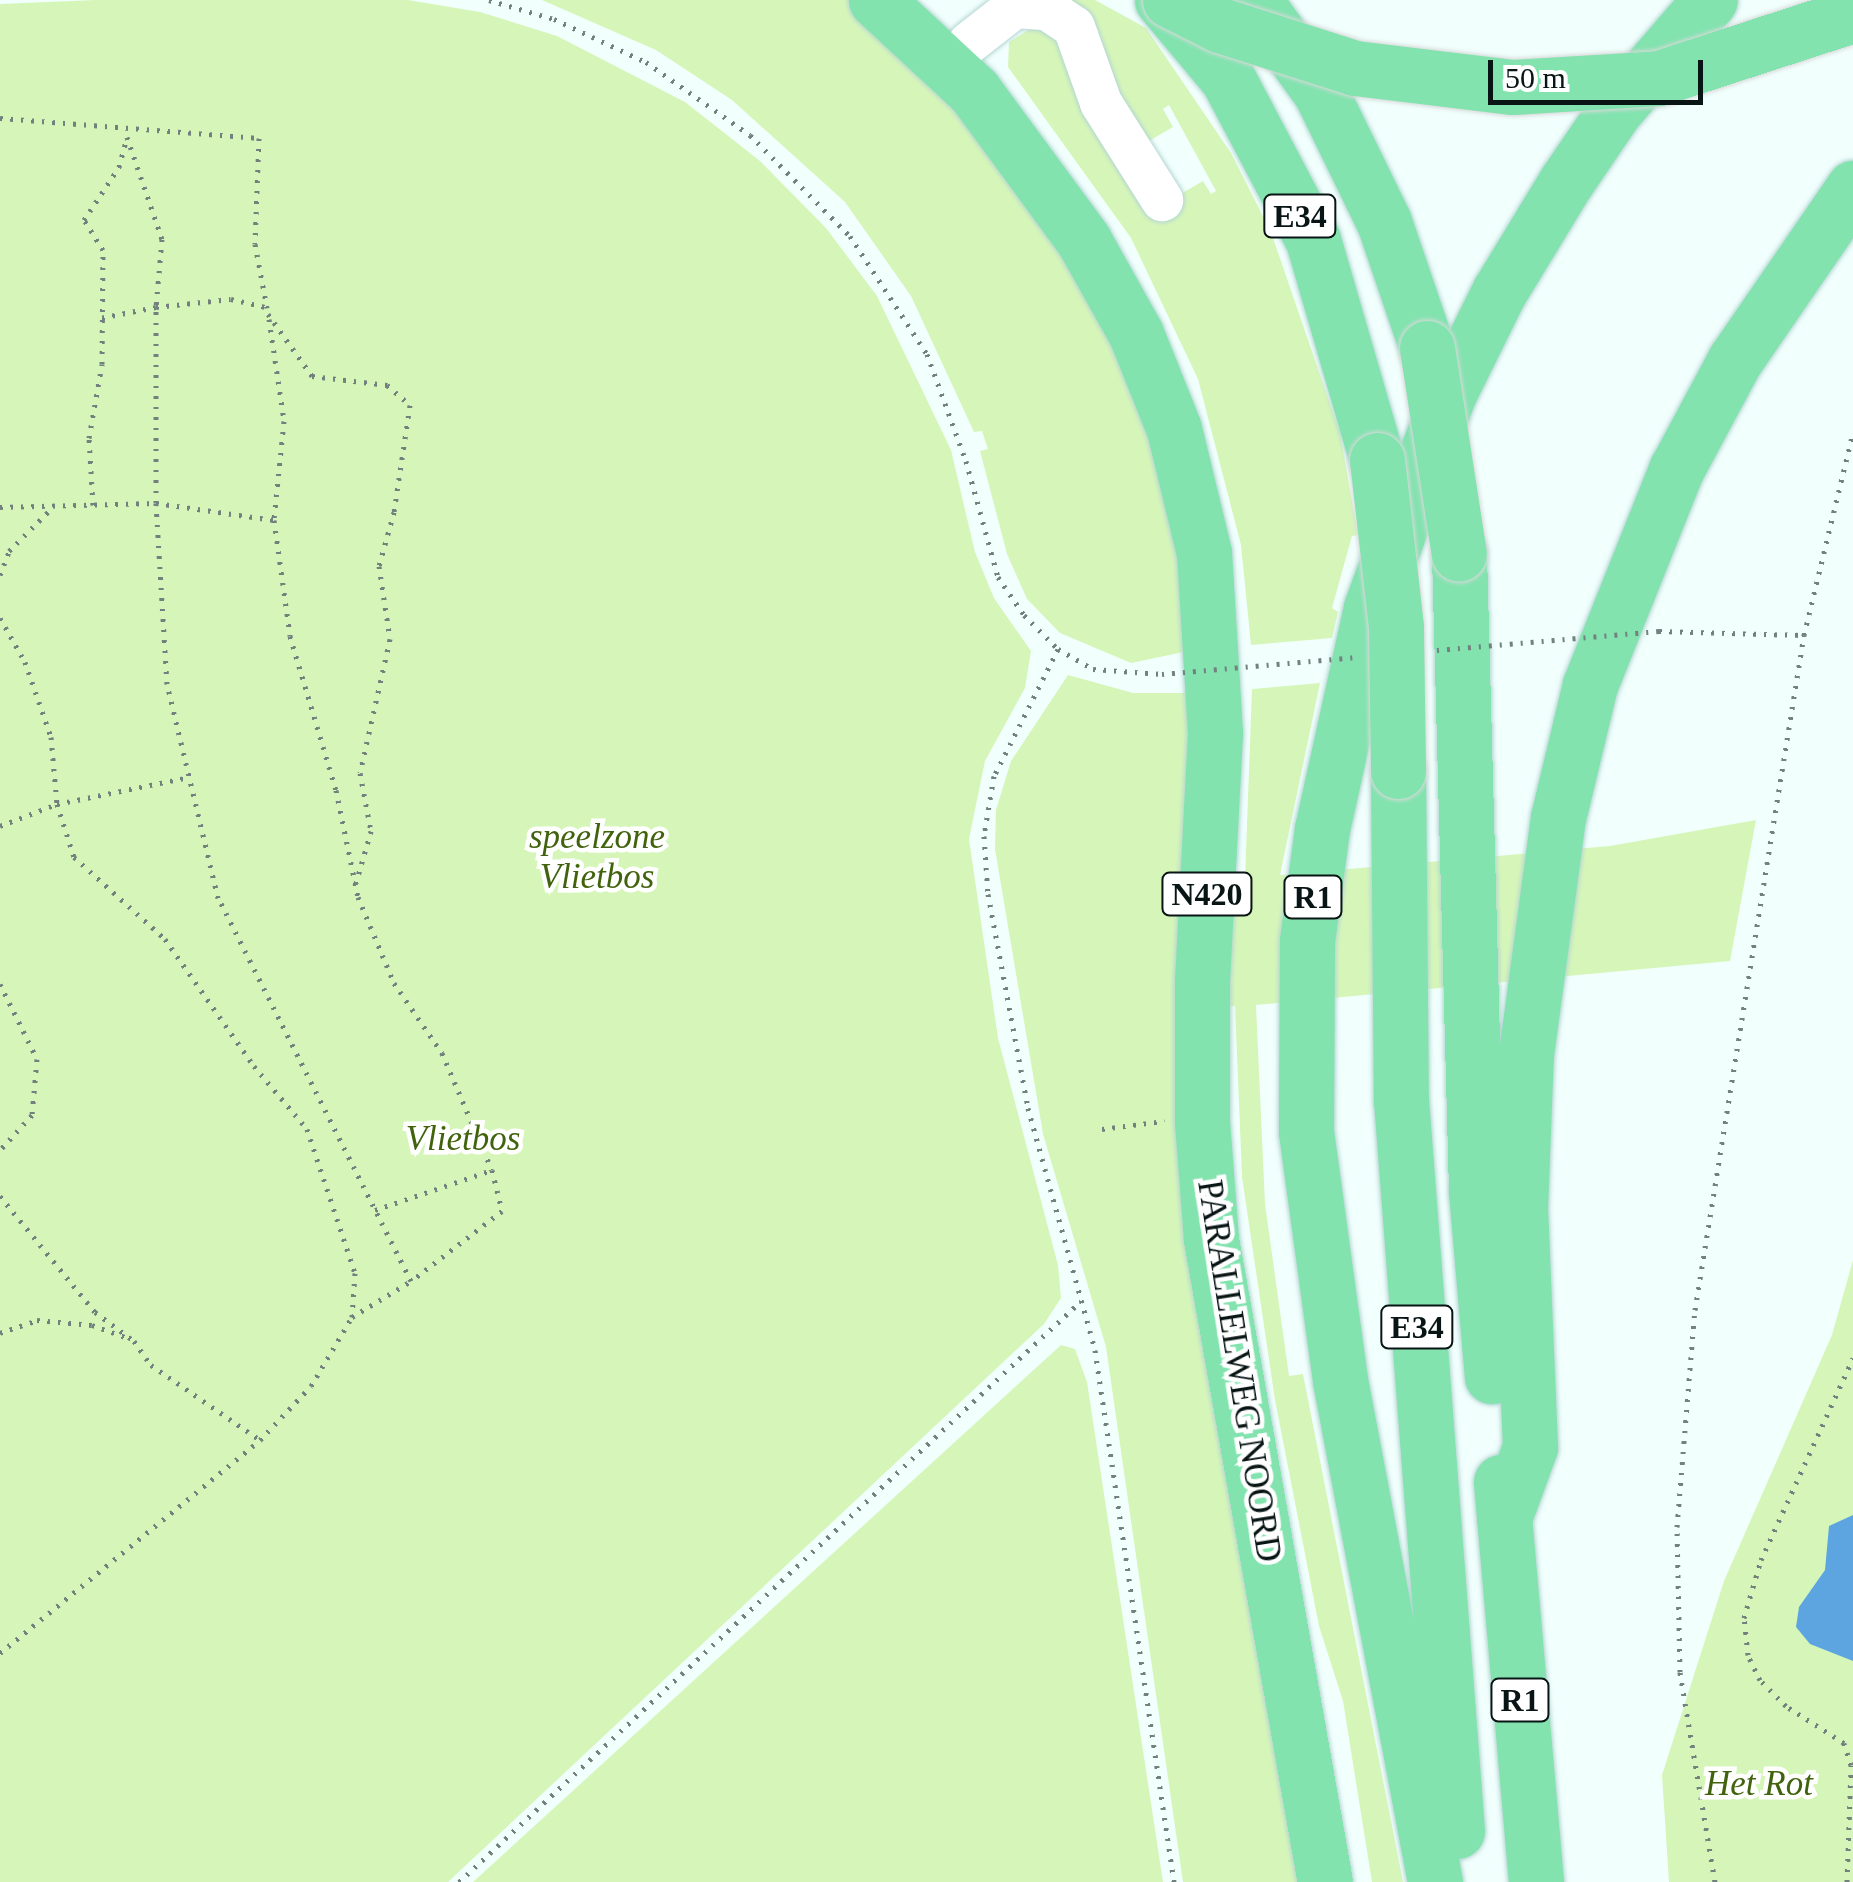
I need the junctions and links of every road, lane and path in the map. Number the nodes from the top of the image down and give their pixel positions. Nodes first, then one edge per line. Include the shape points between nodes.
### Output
1 (489, 0) edge
2 (876, 0) edge
3 (917, 0) edge
4 (1162, 0) edge
5 (1170, 0) edge
6 (1254, 0) edge
7 (1710, 0) edge
8 (1853, 15) edge
9 (969, 44) junction
10 (1288, 47) junction
11 (0, 118) edge
12 (1853, 188) edge
13 (1162, 200) dead end
14 (156, 307) junction
15 (268, 310) junction
16 (100, 318) junction
17 (1853, 433) edge
18 (156, 503) junction
19 (94, 505) junction
20 (53, 507) junction
21 (0, 508) edge
22 (274, 520) junction
23 (0, 575) edge
24 (0, 618) edge
25 (1658, 631) dead end
26 (1804, 635) junction
27 (1058, 650) junction
28 (1162, 674) dead end
29 (191, 776) junction
30 (56, 804) junction
31 (0, 826) edge
32 (356, 886) junction
33 (0, 984) edge
34 (1182, 1119) dead end
35 (1102, 1129) dead end
36 (0, 1150) edge
37 (492, 1170) junction
38 (0, 1196) edge
39 (376, 1210) junction
40 (411, 1281) junction
41 (1082, 1301) junction
42 (352, 1317) junction
43 (0, 1333) edge
44 (134, 1341) junction
45 (1853, 1358) edge
46 (260, 1440) junction
47 (1504, 1518) junction
48 (0, 1653) edge
49 (459, 1882) edge
50 (1174, 1882) edge
51 (1325, 1882) edge
52 (1349, 1882) edge
53 (1435, 1882) edge
54 (1461, 1882) edge
55 (1536, 1882) edge
56 (1715, 1882) edge
57 (1847, 1882) edge

1 - 27 path via 554,18 646,62 750,135 850,236 926,354 966,461 998,577
2 - 51 highway, PARALLELWEG NOORD / N420 via 974,91 1084,241 1136,334 1174,430 1204,552 1216,733 1202,980 1211,1239
3 - 9 highway, PARALLELWEG NOORD / N420
4 - 54 highway, E34, bridge via 1228,79 1313,240 1377,460 1396,628 1401,1100
5 - 10 highway, bridge
6 - 10 highway, E34
7 - 53 highway, R1 via 1615,110 1576,168 1499,292 1448,395 1371,608 1322,830 1305,979 1306,1131 1340,1380
8 - 10 highway, bridge via 1659,78 1513,87 1355,68
9 - 13 lane via 1016,8 1047,10 1074,27 1101,103
9 - 52 highway, PARALLELWEG NOORD / N420 via 1066,161 1143,284 1208,454 1238,638 1226,1048 1234,1221
10 - 47 highway, E34, bridge via 1321,94 1384,222 1427,348 1459,554 1476,1191
11 - 15 path via 259,138 256,244
12 - 47 highway via 1735,360 1684,454 1590,685 1558,818 1526,1054 1520,1208 1530,1447
14 - 15 path via 230,299
14 - 16 path
14 - 16 path via 162,239 127,137 119,166 84,220 103,250
14 - 18 path
15 - 22 path via 284,421
15 - 32 path via 312,376 387,384 410,404 379,566 390,638 360,773 371,832
16 - 19 path via 102,364 89,438
17 - 26 path
18 - 19 path
18 - 22 path
18 - 29 path via 167,684
19 - 20 path
20 - 21 path
20 - 23 path via 8,552
22 - 32 path via 290,636 336,790
24 - 30 path via 25,662 51,737
25 - 26 path
26 - 56 path via 1694,1310 1677,1527 1680,1672
27 - 28 path via 1093,669
27 - 41 path via 994,776 984,836 988,894 1038,1154
29 - 30 path
29 - 39 path via 218,898
30 - 31 path
30 - 42 path via 74,858 165,939 307,1129 355,1272
32 - 37 path via 394,983 442,1053
33 - 36 path via 37,1060 32,1115
34 - 35 path
37 - 39 path
37 - 40 path via 502,1212
38 - 44 path via 95,1312
39 - 40 path
40 - 42 path
41 - 49 path
41 - 50 path via 1095,1350
42 - 46 path via 311,1386
43 - 44 path via 38,1320 92,1325
44 - 46 path via 150,1364
45 - 57 path via 1761,1560 1744,1618 1748,1656 1760,1680 1786,1706 1844,1743 1852,1766
46 - 48 path
47 - 55 highway, R1

